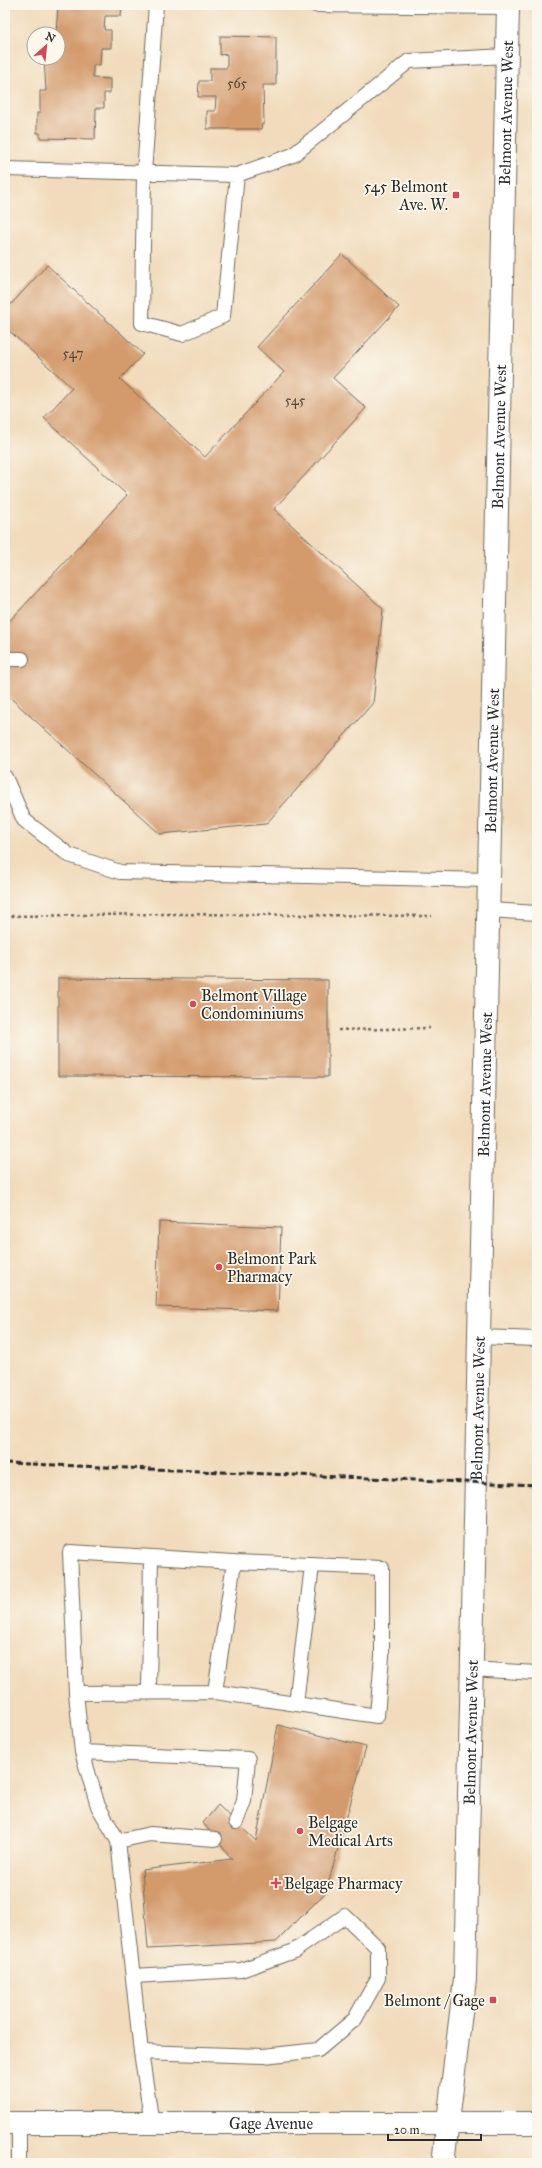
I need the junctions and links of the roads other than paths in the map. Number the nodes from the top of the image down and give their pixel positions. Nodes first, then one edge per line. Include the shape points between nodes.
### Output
1 (156, 5) edge
2 (315, 5) edge
3 (508, 6) edge
4 (507, 56) junction
5 (5, 169) edge
6 (144, 173) junction
7 (237, 175) junction
8 (5, 659) edge
9 (22, 659) dead end
10 (5, 777) edge
11 (489, 880) junction
12 (489, 910) junction
13 (537, 913) edge
14 (479, 1337) junction
15 (537, 1339) edge
16 (151, 1557) junction
17 (234, 1562) junction
18 (312, 1565) junction
19 (472, 1669) junction
20 (537, 1673) edge
21 (76, 1692) junction
22 (149, 1692) junction
23 (215, 1692) junction
24 (296, 1704) junction
25 (82, 1752) junction
26 (236, 1822) dead end
27 (215, 1839) dead end
28 (118, 1841) junction
29 (133, 1976) junction
30 (141, 2052) junction
31 (12, 2123) edge
32 (152, 2124) junction
33 (447, 2124) junction
34 (537, 2124) edge
35 (19, 2163) edge
36 (442, 2163) edge

1 - 6 lane
2 - 3 lane
3 - 4 street, Belmont Avenue West
4 - 7 lane via 409,61 293,155
4 - 11 street, Belmont Avenue West
5 - 6 lane
6 - 7 lane
6 - 7 lane via 142,322 182,334 223,316
8 - 9 lane
10 - 11 lane via 24,820 69,855 120,872
11 - 12 street, Belmont Avenue West
12 - 13 lane
12 - 14 street, Belmont Avenue West
14 - 15 lane
14 - 19 street, Belmont Avenue West
16 - 17 lane
16 - 21 lane via 70,1552
16 - 22 lane
17 - 18 lane
17 - 23 lane
18 - 24 lane
18 - 24 lane via 382,1568 382,1656 377,1716
19 - 20 lane
19 - 33 street, Belmont Avenue West via 465,1979
21 - 22 lane
21 - 25 lane
22 - 23 lane
23 - 24 lane
25 - 26 lane via 248,1759 244,1801
25 - 28 lane via 98,1806
27 - 28 lane via 150,1834
28 - 29 lane
29 - 30 lane
29 - 30 lane via 241,1970 294,1951 345,1916 378,1948 378,1978 355,2019 318,2050 264,2056
30 - 32 lane
31 - 32 street, Gage Avenue
31 - 35 lane
32 - 33 street, Gage Avenue
33 - 34 street, Gage Avenue
33 - 36 street, Belmont Avenue West

